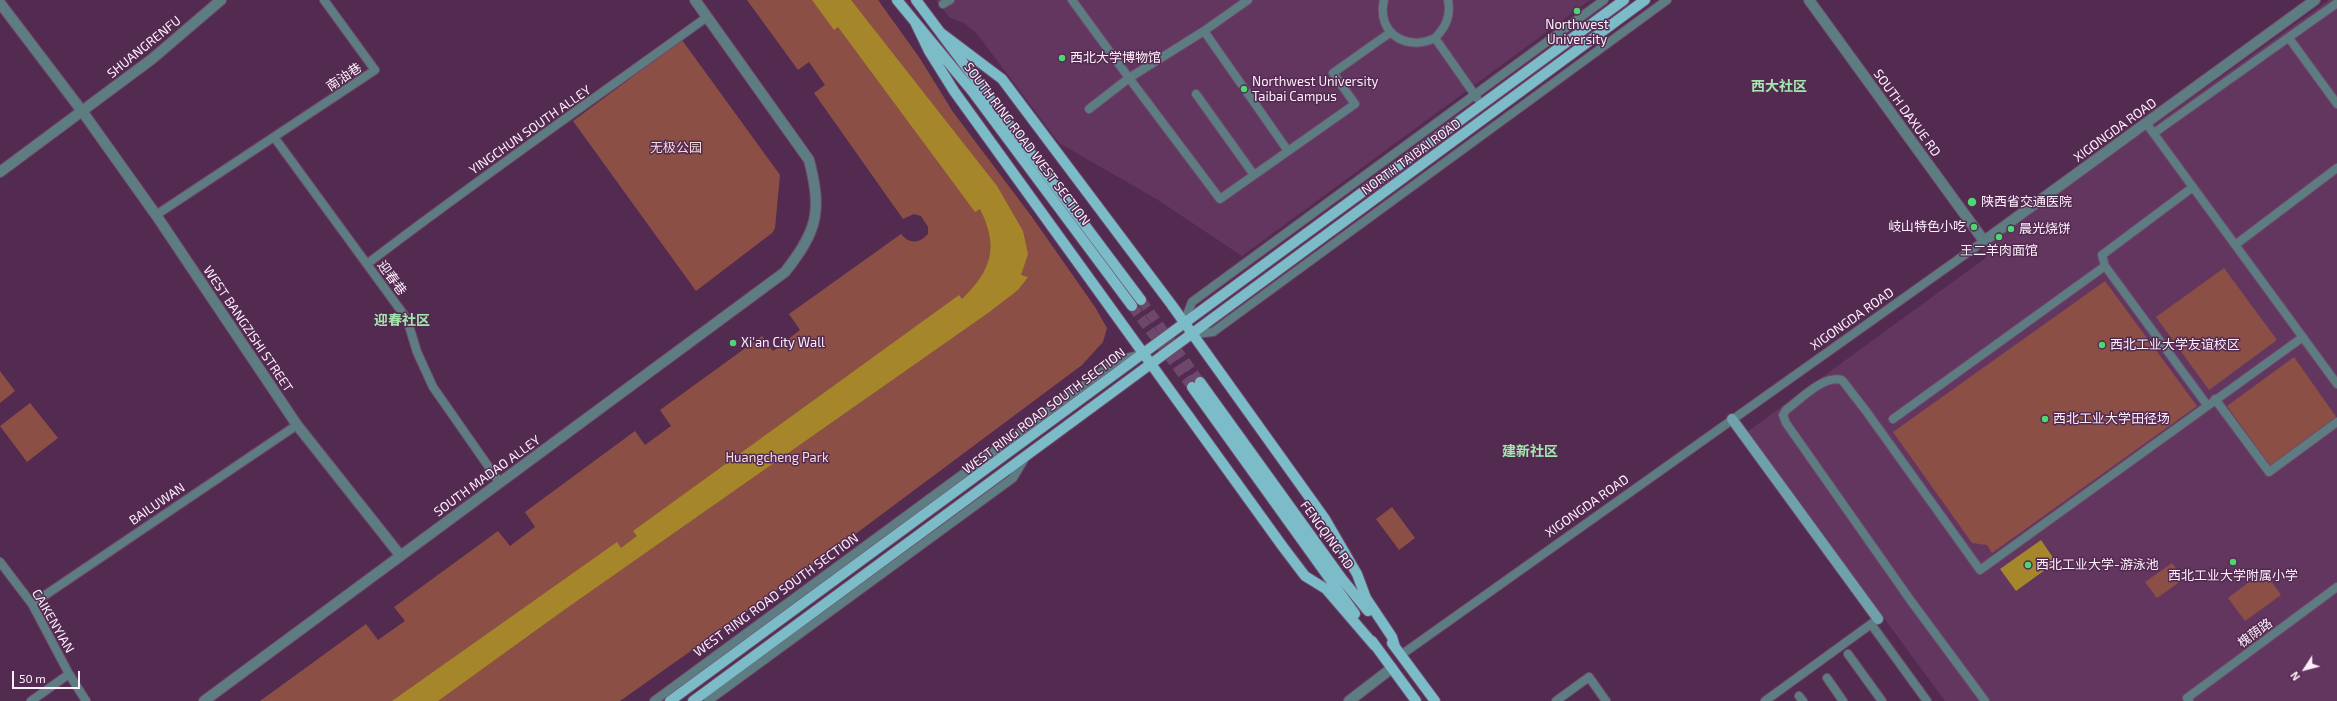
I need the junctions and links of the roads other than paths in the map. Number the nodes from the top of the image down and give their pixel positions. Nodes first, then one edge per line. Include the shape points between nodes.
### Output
1 (221, 0) edge
2 (324, 0) edge
3 (695, 0) edge
4 (897, 0) edge
5 (916, 0) edge
6 (1072, 0) edge
7 (1248, 0) edge
8 (1384, 0) edge
9 (1448, 0) edge
10 (1604, 0) edge
11 (1624, 0) edge
12 (1645, 0) edge
13 (1667, 0) edge
14 (1810, 0) edge
15 (2315, 0) edge
16 (2337, 2) edge
17 (0, 3) edge
18 (707, 17) junction
19 (915, 22) junction
20 (1204, 31) junction
21 (1391, 32) junction
22 (941, 33) junction
23 (1435, 38) junction
24 (2289, 38) junction
25 (1129, 78) junction
26 (1196, 94) dead end
27 (1474, 95) junction
28 (1481, 104) junction
29 (2337, 104) edge
30 (1089, 109) dead end
31 (82, 111) junction
32 (2146, 123) junction
33 (2154, 133) junction
34 (274, 137) junction
35 (1288, 151) junction
36 (2337, 168) edge
37 (0, 172) edge
38 (1254, 175) junction
39 (2193, 187) junction
40 (156, 215) junction
41 (1984, 241) junction
42 (2236, 245) junction
43 (367, 264) junction
44 (2105, 266) junction
45 (1141, 300) tunnel mouth
46 (1132, 306) tunnel mouth
47 (1184, 323) junction
48 (1193, 334) junction
49 (2303, 337) junction
50 (1142, 354) junction
51 (1150, 366) junction
52 (2337, 384) edge
53 (2215, 399) junction
54 (2207, 405) junction
55 (1732, 419) junction
56 (1893, 419) dead end
57 (2337, 422) edge
58 (297, 425) junction
59 (998, 448) junction
60 (1027, 455) junction
61 (984, 472) junction
62 (500, 483) junction
63 (400, 555) junction
64 (0, 562) edge
65 (2335, 591) edge
66 (32, 604) junction
67 (1874, 622) junction
68 (1375, 646) junction
69 (1398, 651) junction
70 (1848, 654) dead end
71 (1392, 668) junction
72 (69, 674) junction
73 (1827, 678) dead end
74 (2188, 699) edge
75 (31, 701) edge
76 (86, 701) edge
77 (204, 701) edge
78 (654, 701) edge
79 (670, 701) edge
80 (693, 701) edge
81 (708, 701) edge
82 (1349, 701) edge
83 (1416, 701) edge
84 (1435, 701) edge
85 (1556, 701) edge
86 (1606, 701) edge
87 (1766, 701) edge
88 (1843, 701) edge
89 (1882, 701) edge
90 (1927, 701) edge
91 (1985, 701) edge

1 - 31 street, SHUANGRENFU via 152,59
2 - 34 street, 南油巷 via 375,70
3 - 18 street, SOUTH MADAO ALLEY
4 - 19 main road, SOUTH RING ROAD WEST SECTION
5 - 22 main road, SOUTH RING ROAD WEST SECTION
6 - 25 street
7 - 20 street
8 - 21 street via 1383,18
9 - 23 street via 1449,17 1443,30
10 - 27 street
11 - 28 main road, NORTH TAIBAI ROAD
12 - 48 main road, NORTH TAIBAI ROAD
13 - 48 street via 1213,332
14 - 41 street, SOUTH DAXUE RD
15 - 32 street, XIGONGDA ROAD
16 - 24 street
17 - 31 street, WEST BANGZISHI STREET
18 - 43 street, YINGCHUN SOUTH ALLEY via 542,138 436,211
18 - 62 street, SOUTH MADAO ALLEY via 809,160 817,189 815,220 804,248 785,272
19 - 46 main road, SOUTH RING ROAD WEST SECTION via 972,91
19 - 50 main road via 928,51 954,91
20 - 25 street
20 - 35 street
21 - 23 street via 1406,42 1419,43
21 - 35 street via 1333,73 1355,104
22 - 45 main road, SOUTH RING ROAD WEST SECTION
22 - 47 main road via 1002,79
23 - 27 street
24 - 29 street
24 - 33 street
25 - 30 street
25 - 38 street via 1220,199
26 - 38 street
27 - 28 street
27 - 47 street via 1192,302
28 - 47 main road, NORTH TAIBAI ROAD
31 - 37 street, SHUANGRENFU
31 - 40 street, WEST BANGZISHI STREET
32 - 33 street
32 - 41 street, XIGONGDA ROAD
33 - 39 street
34 - 40 street
34 - 43 street, 迎春巷
35 - 38 street
36 - 42 street
39 - 42 street
39 - 44 street via 2102,255
40 - 58 street, WEST BANGZISHI STREET
41 - 55 street, XIGONGDA ROAD
42 - 49 street
43 - 62 street, 迎春巷 via 407,319 417,352 433,387
44 - 54 street
44 - 56 street
47 - 48 main road
47 - 50 main road, NORTH TAIBAI ROAD
48 - 51 main road, WEST RING ROAD SOUTH SECTION
48 - 69 main road via 1325,519 1357,574 1366,598 1392,637
49 - 52 street
49 - 53 street
50 - 51 main road
50 - 59 street, WEST RING ROAD SOUTH SECTION via 1118,360
50 - 61 main road, WEST RING ROAD SOUTH SECTION
51 - 60 main road, WEST RING ROAD SOUTH SECTION
51 - 68 main road via 1305,576 1326,589
53 - 54 street
53 - 57 street via 2269,472
54 - 91 street via 1980,570 1842,380 1837,379 1820,385 1786,410 1783,415 1786,423
55 - 67 main road
55 - 69 street, XIGONGDA ROAD
58 - 63 street, WEST BANGZISHI STREET
58 - 66 street, BAILUWAN
59 - 61 street
59 - 78 street, WEST RING ROAD SOUTH SECTION
60 - 80 main road, WEST RING ROAD SOUTH SECTION
60 - 81 street, WEST RING ROAD SOUTH SECTION via 1013,478
61 - 79 main road, WEST RING ROAD SOUTH SECTION
62 - 63 street, SOUTH MADAO ALLEY
63 - 77 street, SOUTH MADAO ALLEY
64 - 66 street, CAIKENYIAN
65 - 74 street, 槐荫路
66 - 72 street, CAIKENYIAN
67 - 87 street
67 - 90 street
68 - 69 main road, FENGQING RD via 1196,384
68 - 71 main road, FENGQING RD
69 - 84 main road, FENGQING RD
70 - 89 street
71 - 82 street
71 - 83 main road, FENGQING RD
72 - 75 street
72 - 76 street, CAIKENYIAN
73 - 88 street
85 - 86 street via 1589,677

